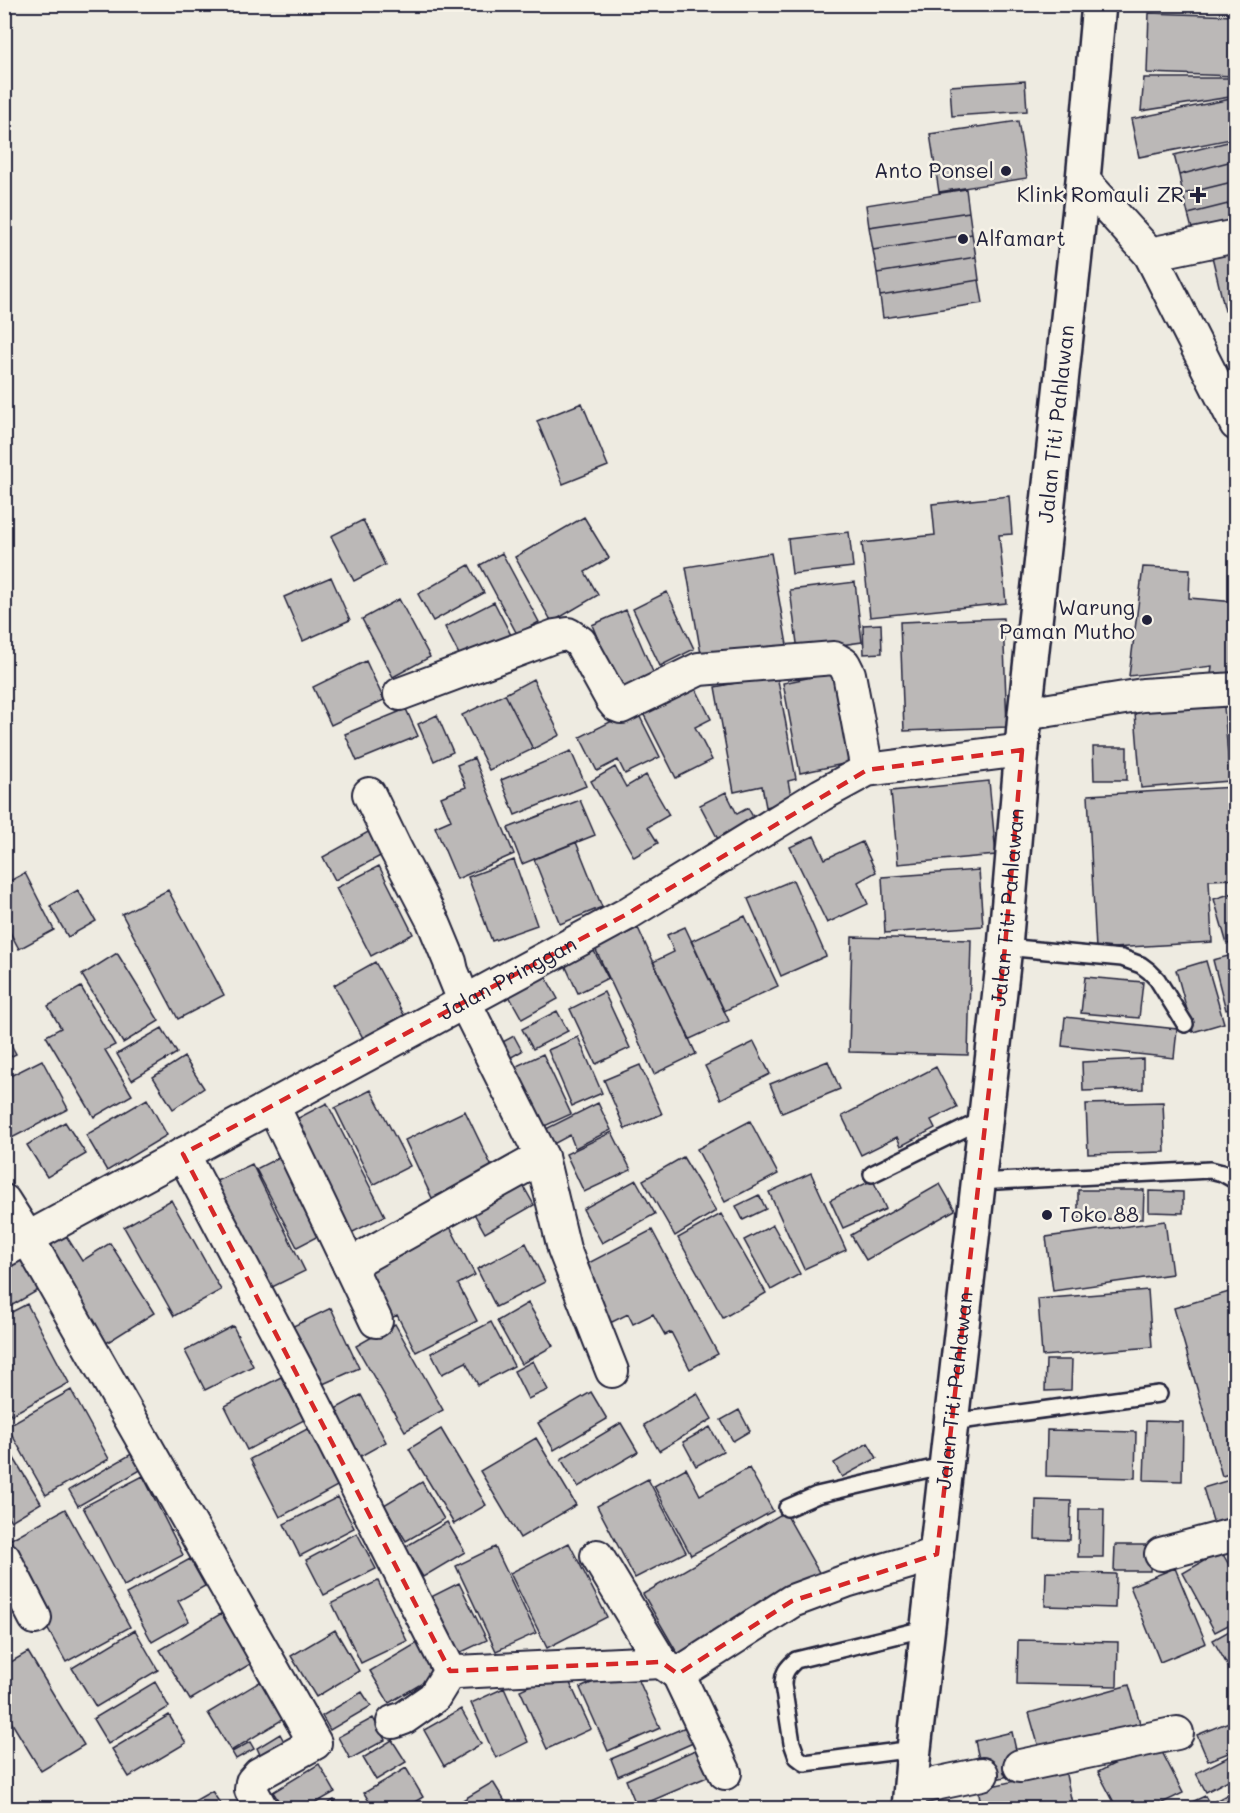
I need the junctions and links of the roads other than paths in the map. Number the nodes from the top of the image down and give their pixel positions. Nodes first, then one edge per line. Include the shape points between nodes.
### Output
1 (1099, 4) edge
2 (1083, 180) junction
3 (1236, 236) edge
4 (1150, 254) junction
5 (1236, 424) edge
6 (1235, 692) edge
7 (400, 694) dead end
8 (1025, 714) junction
9 (1022, 750) junction
10 (867, 770) junction
11 (369, 794) dead end
12 (1005, 947) junction
13 (465, 1003) junction
14 (1185, 1024) dead end
15 (273, 1106) junction
16 (986, 1118) junction
17 (183, 1154) junction
18 (542, 1157) junction
19 (872, 1174) dead end
20 (1236, 1181) edge
21 (979, 1182) junction
22 (4, 1201) edge
23 (16, 1244) edge
24 (349, 1265) junction
25 (376, 1321) dead end
26 (612, 1371) dead end
27 (1160, 1394) dead end
28 (951, 1422) junction
29 (946, 1465) junction
30 (787, 1508) dead end
31 (1236, 1534) edge
32 (937, 1554) junction
33 (1161, 1554) dead end
34 (597, 1556) dead end
35 (4, 1558) edge
36 (35, 1618) dead end
37 (928, 1628) junction
38 (669, 1668) junction
39 (450, 1671) junction
40 (393, 1722) dead end
41 (1177, 1733) dead end
42 (915, 1749) junction
43 (1020, 1766) dead end
44 (725, 1773) dead end
45 (982, 1774) dead end
46 (910, 1799) edge
47 (261, 1809) edge

1 - 2 main road, Jalan Titi Pahlawan
2 - 4 street
2 - 8 main road, Jalan Titi Pahlawan
3 - 4 street
4 - 5 street
6 - 8 street via 1143,695
7 - 10 street via 568,634 580,642 612,700 621,707 699,669 834,658 844,664 849,674
8 - 9 main road, Jalan Titi Pahlawan
9 - 10 street, Jalan Pringgan
9 - 12 main road, Jalan Titi Pahlawan
10 - 13 street, Jalan Pringgan via 627,914
11 - 13 street via 433,921
12 - 14 lane via 1122,958 1141,965 1157,979
12 - 16 main road, Jalan Titi Pahlawan
13 - 15 street, Jalan Pringgan
13 - 18 street
15 - 17 street, Jalan Pringgan
15 - 24 street
16 - 19 lane
16 - 21 main road, Jalan Titi Pahlawan
17 - 23 street, Jalan Pringgan
17 - 39 street
18 - 24 street
18 - 26 street via 564,1249
20 - 21 lane via 1210,1170
21 - 28 main road, Jalan Titi Pahlawan
22 - 23 street
23 - 47 street via 315,1743 259,1774 252,1782 251,1790
24 - 25 street
27 - 28 lane
28 - 29 main road, Jalan Titi Pahlawan
29 - 30 lane via 824,1493
29 - 32 main road, Jalan Titi Pahlawan
31 - 33 street
32 - 37 main road, Jalan Titi Pahlawan
32 - 38 street via 792,1601
34 - 38 street
35 - 36 street
37 - 42 main road, Jalan Titi Pahlawan
37 - 42 lane via 796,1660 783,1676 792,1743 797,1757 805,1763
38 - 39 street
38 - 44 street
39 - 40 street via 434,1697
41 - 43 street
42 - 46 main road, Jalan Titi Pahlawan
45 - 46 street

